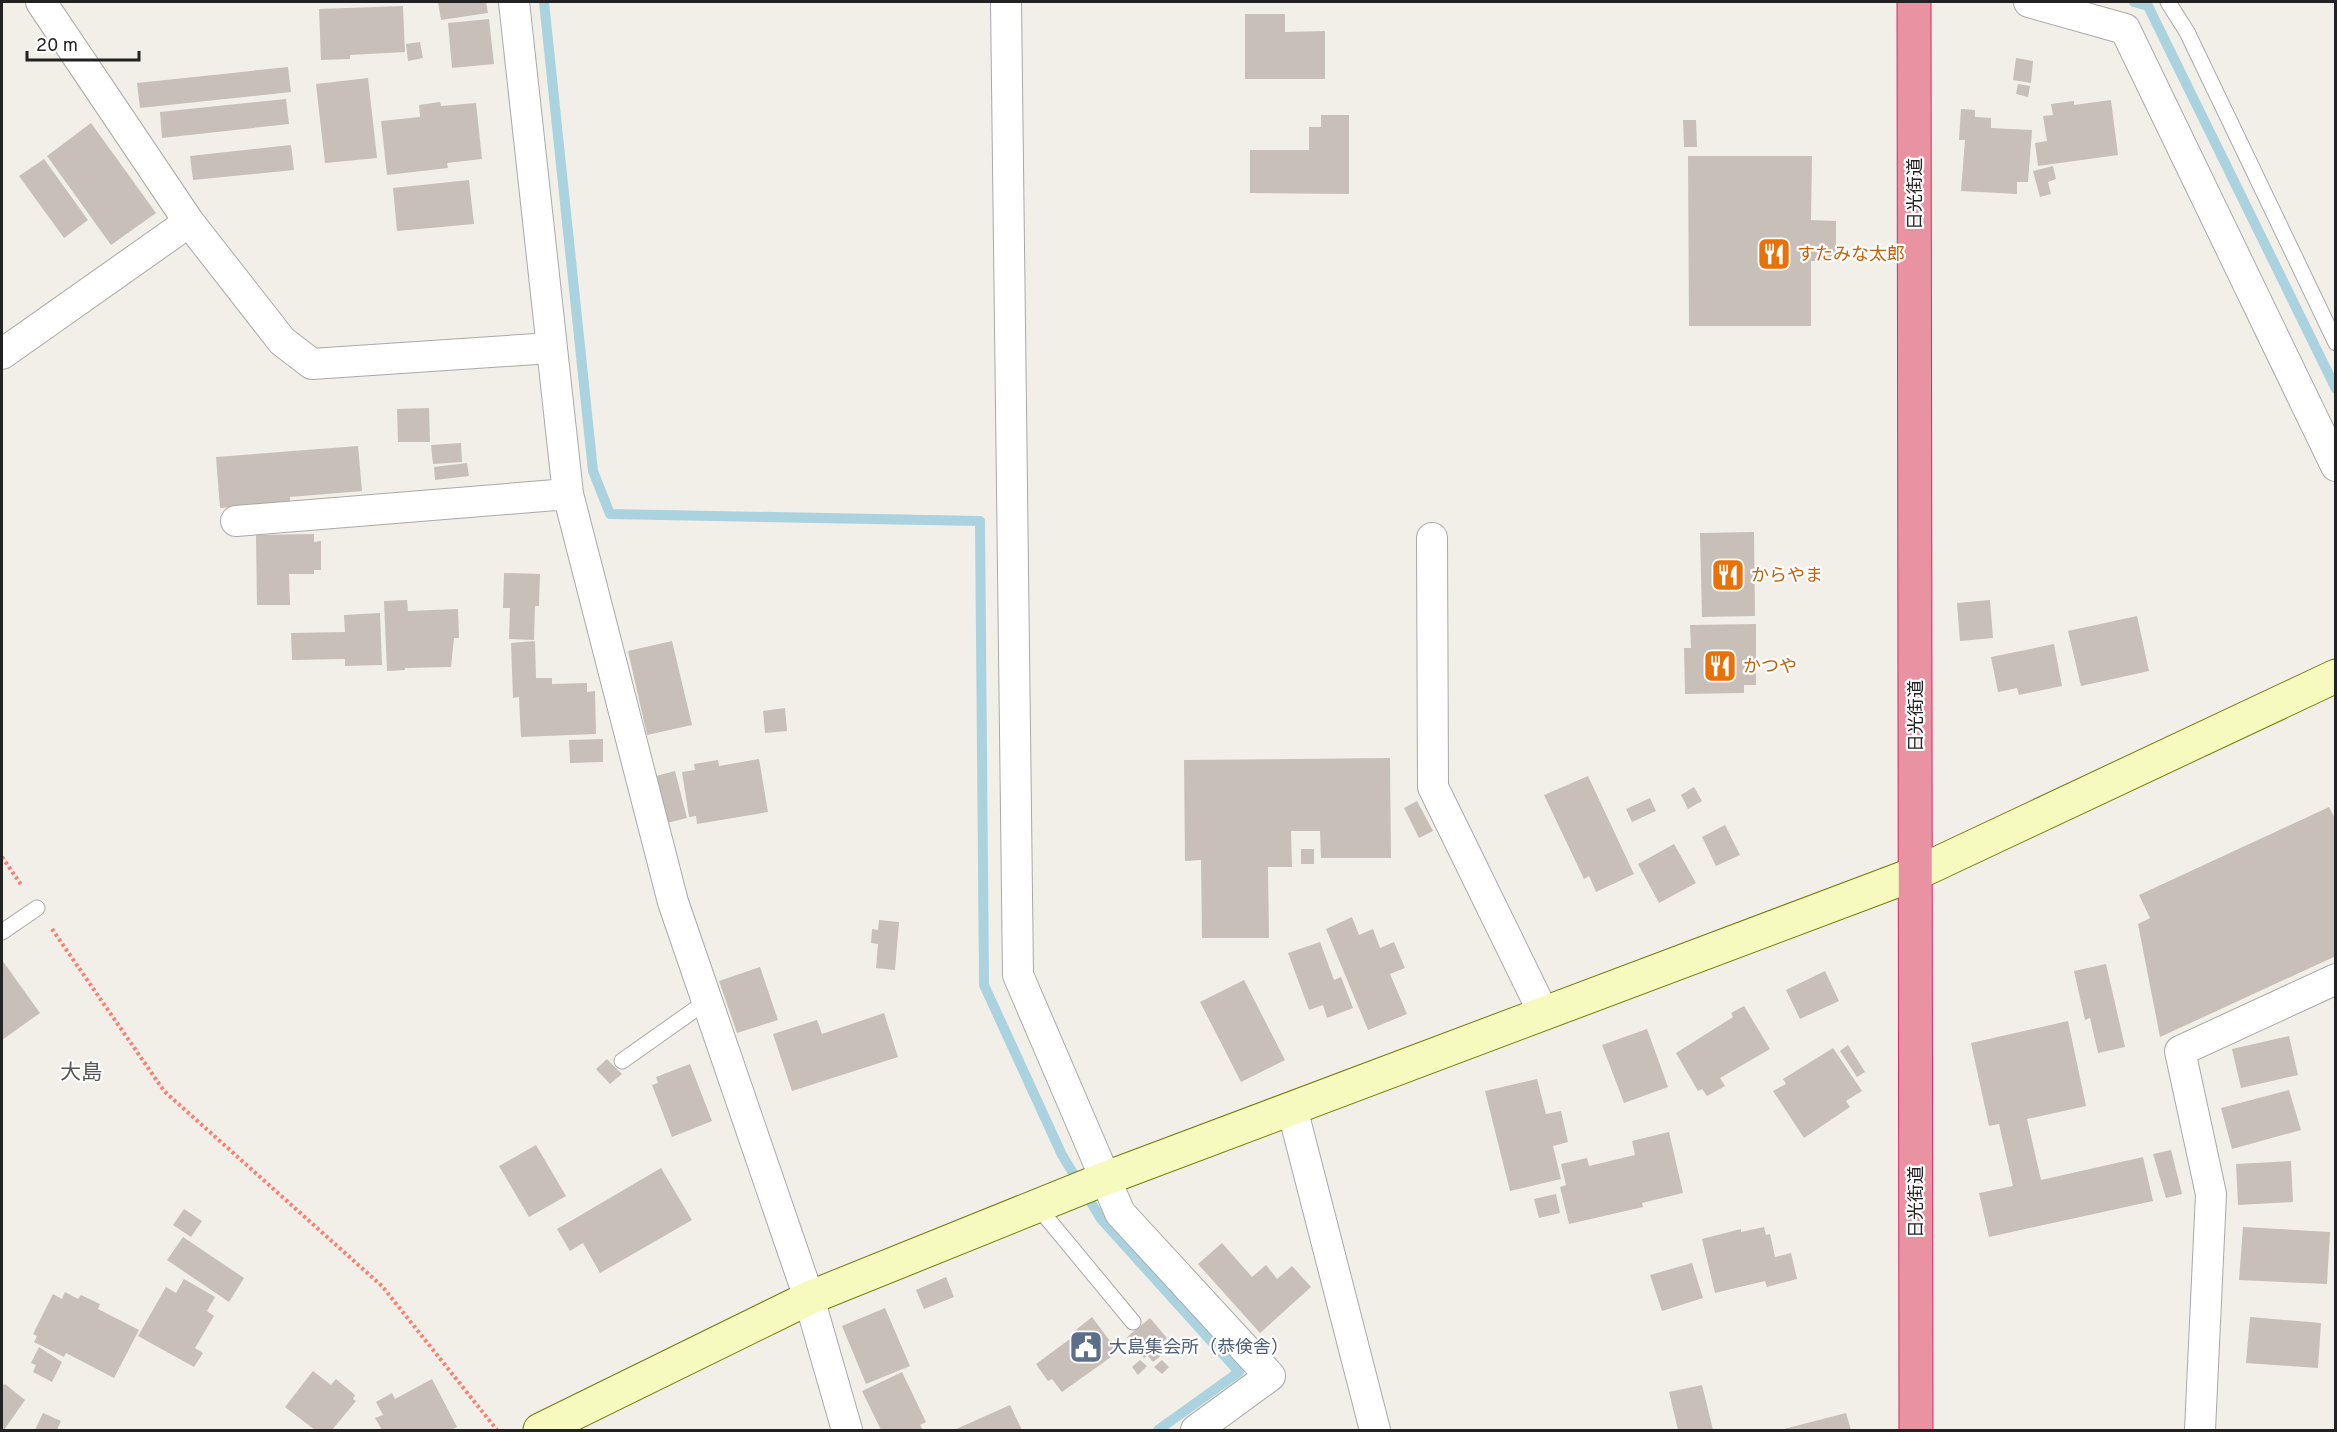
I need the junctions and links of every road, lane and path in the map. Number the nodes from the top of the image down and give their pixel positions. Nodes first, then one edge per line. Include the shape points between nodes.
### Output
1 (40, 2) edge
2 (514, 2) edge
3 (1006, 2) edge
4 (1914, 2) edge
5 (2029, 2) edge
6 (2168, 2) edge
7 (189, 222) junction
8 (2336, 343) edge
9 (551, 348) junction
10 (2, 354) edge
11 (2336, 466) edge
12 (568, 494) junction
13 (236, 521) dead end
14 (1432, 538) dead end
15 (2336, 676) edge
16 (2, 857) edge
17 (1917, 873) junction
18 (37, 908) junction
19 (2, 932) edge
20 (2336, 979) edge
21 (707, 1001) junction
22 (1544, 1014) junction
23 (622, 1061) dead end
24 (1292, 1108) junction
25 (1104, 1179) junction
26 (1037, 1206) junction
27 (809, 1298) junction
28 (1133, 1322) dead end
29 (497, 1431) edge
30 (540, 1431) edge
31 (847, 1431) edge
32 (1196, 1431) edge
33 (1375, 1431) edge
34 (1916, 1431) edge
35 (2200, 1431) edge

1 - 7 street
2 - 9 street
3 - 25 street via 1018,975
4 - 17 highway, 日光街道
5 - 11 street via 2125,29
6 - 8 lane via 2187,32
7 - 9 street via 282,341 312,364
7 - 10 street
9 - 12 street
12 - 13 street
12 - 21 street via 673,902
14 - 22 street via 1433,787
15 - 17 street
16 - 18 path
17 - 22 street
17 - 34 highway, 日光街道
18 - 19 lane
18 - 29 path via 164,1091 382,1286
20 - 35 street via 2180,1051 2211,1194
21 - 23 lane
21 - 27 street
22 - 24 street
24 - 25 street
24 - 33 street
25 - 26 street
25 - 32 street via 1120,1214 1270,1376
26 - 27 street
26 - 28 lane
27 - 30 street
27 - 31 street

